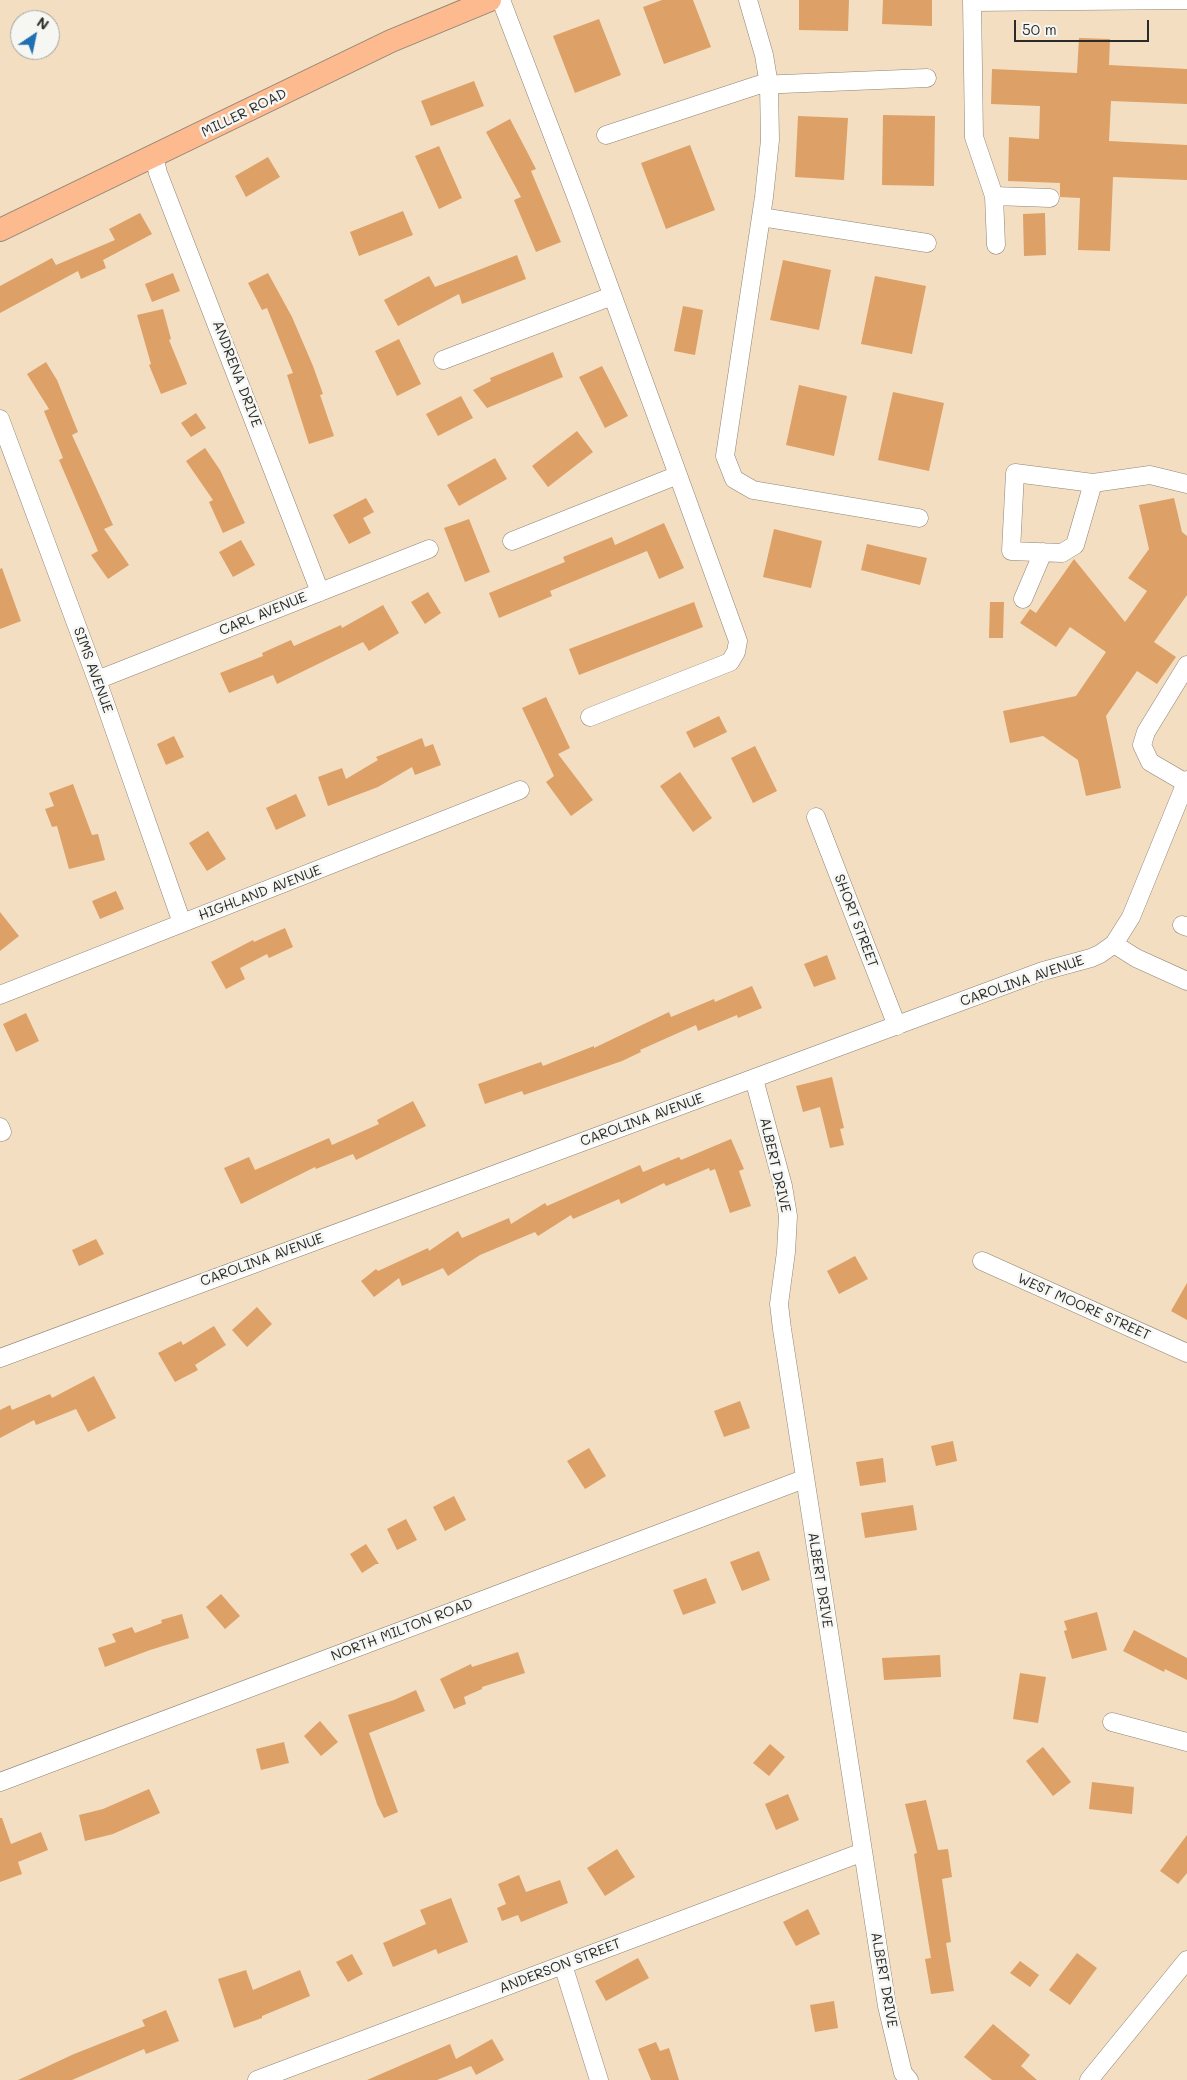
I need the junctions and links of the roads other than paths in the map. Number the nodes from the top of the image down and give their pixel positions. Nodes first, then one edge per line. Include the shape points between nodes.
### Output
1 (490, 0) edge
2 (501, 0) edge
3 (748, 0) edge
4 (1187, 0) edge
5 (972, 1) edge
6 (927, 78) dead end
7 (769, 85) junction
8 (606, 135) dead end
9 (154, 156) junction
10 (994, 196) junction
11 (1050, 198) dead end
12 (761, 217) junction
13 (0, 230) edge
14 (927, 243) dead end
15 (996, 245) dead end
16 (612, 296) junction
17 (443, 360) dead end
18 (0, 419) edge
19 (678, 475) junction
20 (1093, 483) junction
21 (1187, 484) edge
22 (919, 518) dead end
23 (512, 541) dead end
24 (428, 549) dead end
25 (1043, 552) junction
26 (320, 592) junction
27 (1023, 599) dead end
28 (1187, 665) edge
29 (97, 680) junction
30 (590, 717) dead end
31 (1186, 782) edge
32 (520, 790) dead end
33 (816, 817) dead end
34 (182, 923) junction
35 (1114, 944) junction
36 (1187, 982) edge
37 (0, 995) edge
38 (897, 1026) junction
39 (754, 1079) junction
40 (982, 1262) dead end
41 (1187, 1353) edge
42 (0, 1358) edge
43 (804, 1479) junction
44 (1112, 1722) dead end
45 (1187, 1742) edge
46 (0, 1782) edge
47 (863, 1852) junction
48 (1187, 1960) edge
49 (562, 1964) junction
50 (257, 2080) edge
51 (599, 2080) edge
52 (909, 2080) edge
53 (1089, 2080) edge

1 - 9 main road, MILLER ROAD via 390,42
2 - 16 street
3 - 7 street
4 - 5 street
5 - 10 street via 974,137
6 - 7 street
7 - 8 street via 741,89
7 - 12 street via 770,140
9 - 13 main road, MILLER ROAD
9 - 26 street, ANDRENA DRIVE
10 - 11 street
10 - 15 street
12 - 14 street
12 - 22 street via 726,456 734,479 753,490
16 - 17 street
16 - 19 street
18 - 29 street, SIMS AVENUE
19 - 23 street
19 - 30 street via 738,641 736,652 730,662
20 - 21 street via 1150,475
20 - 25 street via 1075,545 1062,553
20 - 25 street via 1015,473 1011,550
24 - 26 street, CARL AVENUE
25 - 27 street
26 - 29 street, CARL AVENUE
28 - 31 street via 1146,732 1142,745 1150,762
29 - 34 street, SIMS AVENUE
31 - 35 street, CAROLINA AVENUE via 1131,917
32 - 34 street, HIGHLAND AVENUE
33 - 38 street, SHORT STREET
34 - 37 street, HIGHLAND AVENUE
35 - 36 street
35 - 38 street, CAROLINA AVENUE via 1090,958 1044,970
38 - 39 street, CAROLINA AVENUE
39 - 42 street, CAROLINA AVENUE
39 - 43 street, ALBERT DRIVE via 788,1216 779,1304
40 - 41 street, WEST MOORE STREET
43 - 46 street, NORTH MILTON ROAD
43 - 47 street, ALBERT DRIVE
44 - 45 street
47 - 49 street, ANDERSON STREET
47 - 52 street, ALBERT DRIVE via 892,2030 903,2073
48 - 53 street
49 - 50 street, ANDERSON STREET
49 - 51 street

